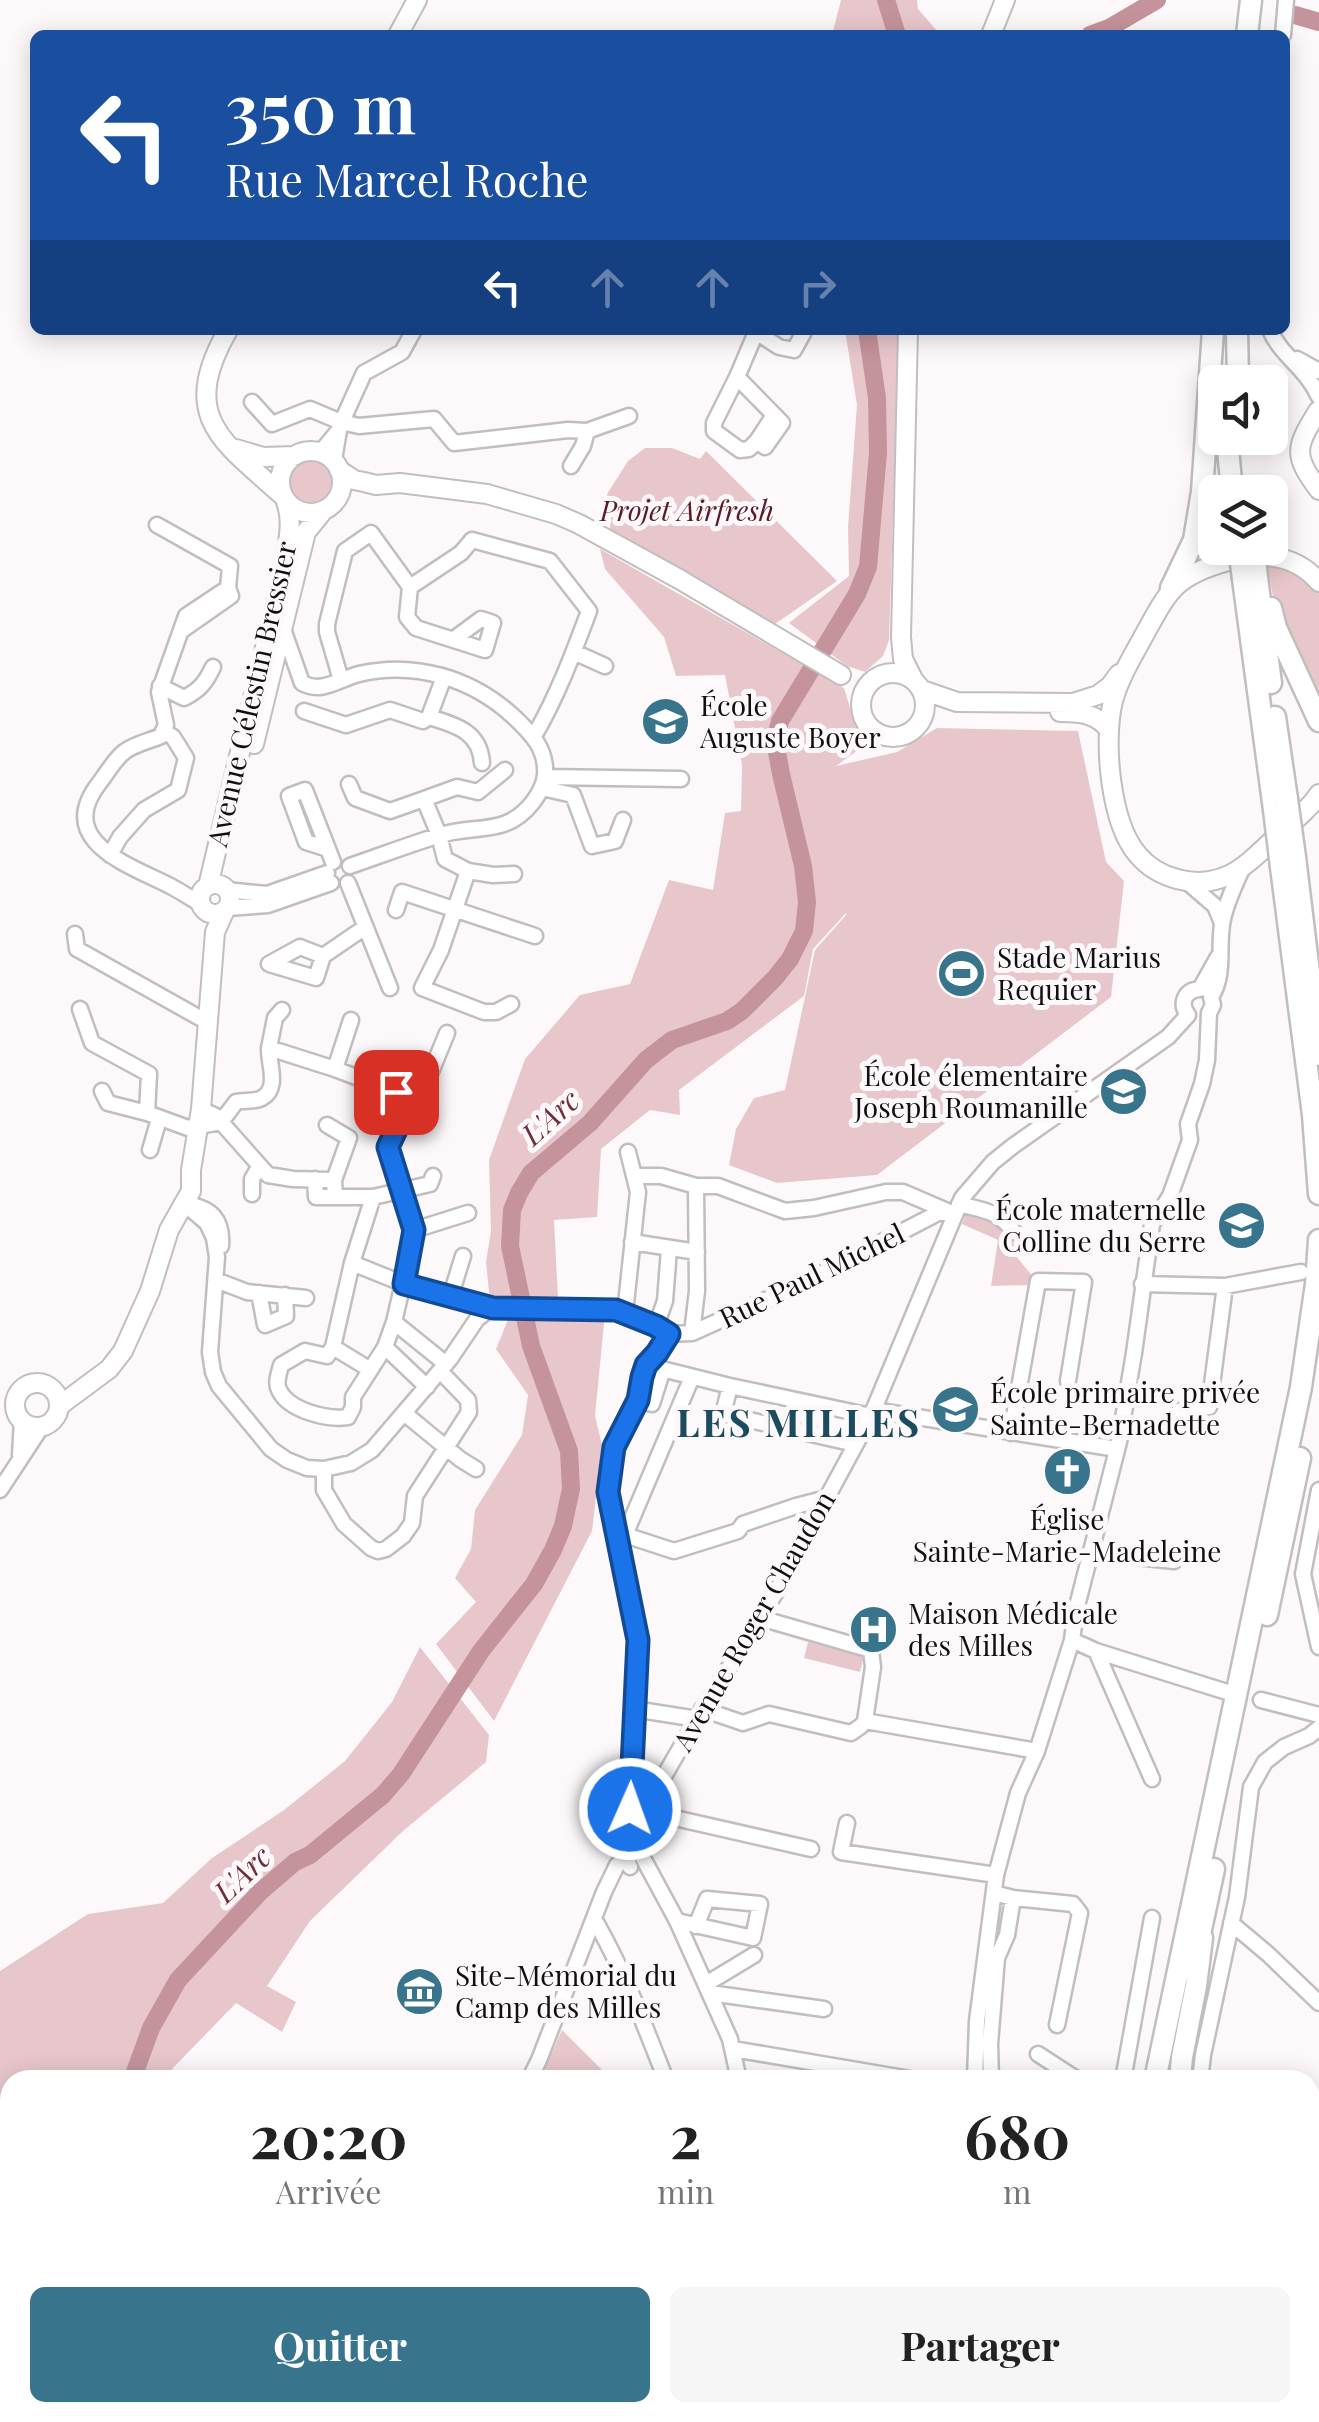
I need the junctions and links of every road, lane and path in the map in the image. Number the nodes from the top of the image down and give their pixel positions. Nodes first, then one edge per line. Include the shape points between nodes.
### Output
1 (418, 0) edge
2 (1247, 0) edge
3 (1263, 0) edge
4 (1286, 0) edge
5 (1005, 5) edge
6 (401, 30) edge
7 (992, 30) edge
8 (1244, 30) edge
9 (1260, 30) edge
10 (1283, 30) edge
11 (225, 335) edge
12 (411, 335) edge
13 (758, 335) edge
14 (765, 335) edge
15 (802, 335) edge
16 (908, 335) edge
17 (1213, 335) edge
18 (1224, 335) edge
19 (1237, 335) edge
20 (1272, 335) edge
21 (1287, 354) junction
22 (1224, 365) edge
23 (1238, 365) edge
24 (1319, 371) edge
25 (737, 377) junction
26 (1319, 397) edge
27 (252, 402) dead end
28 (1319, 413) edge
29 (628, 416) dead end
30 (340, 426) junction
31 (587, 431) junction
32 (1319, 437) edge
33 (226, 445) junction
34 (294, 456) junction
35 (1300, 457) junction
36 (331, 461) junction
37 (571, 466) dead end
38 (376, 484) junction
39 (1319, 490) edge
40 (284, 498) junction
41 (328, 508) junction
42 (157, 526) dead end
43 (454, 534) dead end
44 (472, 540) junction
45 (1319, 555) edge
46 (1297, 563) junction
47 (1247, 565) edge
48 (1254, 565) edge
49 (1254, 578) junction
50 (1319, 582) edge
51 (410, 586) junction
52 (1171, 588) junction
53 (283, 629) junction
54 (900, 637) junction
55 (454, 639) dead end
56 (574, 652) junction
57 (1133, 655) junction
58 (213, 666) dead end
59 (606, 666) dead end
60 (882, 675) junction
61 (444, 677) junction
62 (844, 677) junction
63 (341, 680) junction
64 (917, 685) junction
65 (160, 686) junction
66 (184, 698) junction
67 (862, 700) junction
68 (304, 711) dead end
69 (429, 717) junction
70 (921, 721) junction
71 (1319, 722) edge
72 (164, 724) junction
73 (1109, 730) junction
74 (534, 736) junction
75 (482, 763) dead end
76 (506, 770) dead end
77 (681, 780) dead end
78 (544, 782) junction
79 (349, 784) dead end
80 (1319, 794) edge
81 (424, 799) junction
82 (623, 820) dead end
83 (439, 835) junction
84 (110, 855) junction
85 (1288, 862) junction
86 (350, 866) junction
87 (329, 867) junction
88 (1243, 867) junction
89 (468, 871) junction
90 (514, 874) dead end
91 (1186, 881) junction
92 (348, 884) junction
93 (215, 898) junction
94 (454, 909) junction
95 (396, 910) dead end
96 (1222, 923) junction
97 (364, 928) junction
98 (75, 934) dead end
99 (535, 936) dead end
100 (323, 956) dead end
101 (390, 988) dead end
102 (1206, 993) junction
103 (510, 1004) dead end
104 (80, 1009) dead end
105 (201, 1009) junction
106 (282, 1010) dead end
107 (1198, 1016) junction
108 (351, 1020) dead end
109 (448, 1034) dead end
110 (269, 1048) junction
111 (1319, 1055) edge
112 (335, 1069) junction
113 (102, 1092) dead end
114 (396, 1092) junction
115 (419, 1101) junction
116 (153, 1116) junction
117 (195, 1121) junction
118 (220, 1122) junction
119 (328, 1125) dead end
120 (396, 1130) junction
121 (150, 1150) dead end
122 (628, 1152) dead end
123 (259, 1166) junction
124 (432, 1176) dead end
125 (634, 1176) junction
126 (315, 1179) junction
127 (334, 1180) junction
128 (696, 1186) junction
129 (403, 1190) junction
130 (252, 1194) dead end
131 (1319, 1194) edge
132 (335, 1196) junction
133 (373, 1197) junction
134 (185, 1204) junction
135 (957, 1209) junction
136 (468, 1212) dead end
137 (414, 1230) junction
138 (1014, 1232) dead end
139 (1319, 1240) edge
140 (632, 1242) junction
141 (669, 1249) junction
142 (698, 1252) junction
143 (463, 1256) dead end
144 (352, 1262) junction
145 (1301, 1272) dead end
146 (216, 1280) junction
147 (404, 1284) junction
148 (1142, 1284) junction
149 (1225, 1286) junction
150 (260, 1293) junction
151 (285, 1295) junction
152 (306, 1298) dead end
153 (450, 1298) junction
154 (498, 1308) junction
155 (624, 1313) junction
156 (394, 1322) junction
157 (662, 1330) junction
158 (692, 1333) junction
159 (333, 1347) junction
160 (385, 1347) junction
161 (1319, 1358) edge
162 (646, 1365) junction
163 (443, 1367) junction
164 (369, 1370) junction
165 (663, 1370) junction
166 (692, 1378) junction
167 (94, 1380) junction
168 (1068, 1381) dead end
169 (0, 1386) edge
170 (427, 1386) junction
171 (730, 1386) junction
172 (24, 1388) junction
173 (50, 1388) junction
174 (638, 1400) junction
175 (59, 1406) junction
176 (12, 1408) edge
177 (1178, 1411) dead end
178 (404, 1413) junction
179 (872, 1413) junction
180 (42, 1426) junction
181 (1012, 1433) junction
182 (855, 1444) junction
183 (448, 1446) junction
184 (1117, 1448) junction
185 (18, 1466) junction
186 (476, 1468) dead end
187 (324, 1469) junction
188 (0, 1490) edge
189 (1319, 1490) edge
190 (827, 1498) junction
191 (620, 1535) junction
192 (1090, 1552) junction
193 (1174, 1561) dead end
194 (760, 1618) junction
195 (1072, 1640) junction
196 (1319, 1647) edge
197 (1096, 1652) junction
198 (1228, 1692) dead end
199 (1261, 1700) dead end
200 (634, 1709) junction
201 (700, 1714) junction
202 (1319, 1714) edge
203 (864, 1721) junction
204 (1319, 1728) edge
205 (1036, 1751) junction
206 (1152, 1779) dead end
207 (639, 1817) junction
208 (847, 1823) dead end
209 (811, 1849) dead end
210 (640, 1852) junction
211 (627, 1863) junction
212 (996, 1875) junction
213 (652, 1876) junction
214 (994, 1893) junction
215 (1013, 1898) junction
216 (1205, 1911) junction
217 (1152, 1918) dead end
218 (594, 1922) junction
219 (678, 1922) junction
220 (1231, 1923) junction
221 (696, 1926) junction
222 (754, 1955) dead end
223 (708, 1988) junction
224 (1319, 2002) edge
225 (824, 2009) dead end
226 (1057, 2025) dead end
227 (733, 2049) junction
228 (1038, 2054) dead end
229 (1203, 2055) junction
230 (534, 2070) edge
231 (662, 2070) edge
232 (737, 2070) edge
233 (857, 2070) edge
234 (975, 2070) edge
235 (990, 2070) edge
236 (1063, 2070) edge
237 (1125, 2070) edge
238 (1158, 2070) edge
239 (1172, 2070) edge
240 (1181, 2070) edge
241 (1196, 2070) edge
242 (1201, 2070) edge

1 - 6 main road
2 - 8 highway
3 - 9 highway
4 - 10 street
5 - 7 main road
11 - 33 main road via 206,386 208,410
12 - 30 street via 402,352 364,372
13 - 25 street
14 - 15 street via 794,350
16 - 54 main road
17 - 52 highway via 1202,492 1194,540
18 - 22 highway
19 - 23 highway
20 - 21 street
21 - 24 street
21 - 26 street
25 - 25 street via 714,430 740,450 756,441 765,446 782,422
26 - 28 main road
27 - 30 street via 272,424 310,408
28 - 35 main road via 1301,441
29 - 31 street
30 - 31 street via 434,419 454,443
30 - 36 street
31 - 37 street
32 - 35 main road
33 - 34 main road via 262,457
33 - 40 main road
34 - 36 main road via 305,452
34 - 40 main road via 279,482
35 - 39 main road
36 - 38 main road via 354,480
36 - 41 main road via 342,481
38 - 41 main road
38 - 62 main road via 468,491 556,514
40 - 41 main road via 312,514
40 - 93 main road, Avenue Célestin Bressier via 290,512 284,568
41 - 53 main road, Avenue Célestin Bressier via 306,532
42 - 65 street via 230,566 231,596 181,632
43 - 44 street
44 - 51 street
44 - 56 street via 550,561 589,612
45 - 46 main road
46 - 50 main road
46 - 52 main road via 1244,558
47 - 49 highway, bridge
48 - 49 highway, bridge
49 - 71 highway
49 - 85 highway, bridge
51 - 55 street via 410,622
51 - 63 street via 371,533 345,550 326,628
52 - 57 main road
53 - 63 street via 306,687
53 - 93 main road, Avenue Célestin Bressier
54 - 60 main road
54 - 64 main road
56 - 59 street
56 - 74 street
57 - 64 main road via 1110,686 1073,703 958,702
57 - 73 main road
58 - 66 street via 204,684
60 - 62 main road
60 - 64 main road via 906,675
60 - 67 main road
61 - 63 street via 426,670 388,671
61 - 69 street
61 - 74 street via 474,687
62 - 67 main road
64 - 70 main road via 925,700
65 - 66 street
65 - 72 street
66 - 72 street
67 - 70 main road via 865,721 877,733 906,735
68 - 69 street via 346,724 390,710
69 - 75 street via 461,728 481,751
70 - 73 main road via 941,712 1070,712 1101,719
72 - 84 street via 186,758 178,790 144,810
72 - 84 street via 160,736 124,752 92,792 87,829
73 - 91 main road via 1118,814 1132,847 1151,867
74 - 78 street via 545,761
76 - 81 street via 478,792 457,787
77 - 78 street
78 - 82 street via 573,795 592,846 615,841
78 - 83 street via 520,818
79 - 81 street via 363,809 390,811
80 - 88 main road
81 - 83 street
83 - 86 street
83 - 89 street via 445,859
84 - 93 street via 176,888
85 - 111 highway
85 - 131 highway
86 - 87 street via 340,860
86 - 92 street
87 - 92 street via 337,886
87 - 93 street via 268,906
88 - 91 main road via 1212,882
88 - 96 street
89 - 90 street
89 - 94 street
91 - 96 street
92 - 97 street
93 - 105 main road, Avenue Célestin Bressier
93 - 117 main road, Avenue Célestin Bressier
94 - 95 street via 402,892
94 - 99 street
94 - 103 street via 422,988 484,1012
96 - 102 street via 1218,986
97 - 100 street
97 - 101 street
98 - 105 street via 77,949 173,1002
102 - 107 street via 1212,1006
102 - 107 street via 1191,990 1185,997 1183,1004
104 - 116 street via 92,1044 149,1074
105 - 117 main road, Avenue Célestin Bressier
106 - 110 street
107 - 135 street, Avenue Roger Chaudon via 1003,1154
107 - 148 street via 1209,1039 1198,1130 1191,1162 1149,1250
108 - 112 street
109 - 115 street
110 - 112 street
110 - 118 street via 272,1082 266,1095 236,1102
112 - 114 street
113 - 116 street via 108,1103
114 - 115 street
114 - 120 street via 389,1114
115 - 120 street
116 - 117 street
116 - 121 street
117 - 118 street
117 - 134 main road, Avenue Célestin Bressier via 181,1182
118 - 123 street
119 - 127 street via 348,1138
120 - 129 street via 388,1147
122 - 125 street
123 - 126 street via 268,1175
123 - 130 street
124 - 129 street via 430,1184
125 - 128 street
125 - 140 street
126 - 127 street
126 - 132 street via 316,1197
127 - 132 street
128 - 135 street via 718,1186 785,1210 886,1192
128 - 142 street
129 - 133 street
129 - 137 street
132 - 133 street
133 - 144 street
134 - 146 street via 214,1238
134 - 167 main road, Avenue Célestin Bressier via 134,1328 110,1369
135 - 138 street via 994,1213
135 - 158 street, Rue Paul Michel via 938,1212
135 - 179 street, Avenue Roger Chaudon
136 - 137 street
137 - 147 street
139 - 238 highway via 1301,1387
140 - 141 street
140 - 155 street
141 - 142 street
141 - 157 street
142 - 158 street
143 - 153 street
144 - 147 street
144 - 159 street
145 - 149 street
146 - 150 street
146 - 187 street via 210,1352 219,1386 270,1448 307,1468
147 - 153 street
147 - 156 street
148 - 149 street
148 - 184 street
149 - 177 street via 1209,1407
150 - 151 street
150 - 151 street via 266,1325 286,1316
151 - 152 street
153 - 154 street
154 - 155 street
154 - 163 street via 476,1319
155 - 157 street
156 - 160 street
156 - 163 street
157 - 158 street, Rue Paul Michel
157 - 162 street via 657,1353
159 - 164 street
159 - 164 street via 327,1356 305,1351 281,1366 280,1393 290,1403 348,1417
160 - 164 street
160 - 170 street
161 - 216 highway
162 - 165 street
162 - 174 street
163 - 170 street
163 - 183 street via 470,1406
165 - 166 street
165 - 174 street via 652,1404
166 - 171 street
166 - 191 street
167 - 173 main road
167 - 175 main road, Avenue Célestin Bressier
168 - 181 street via 1084,1282 1038,1280
169 - 172 main road
170 - 178 street
171 - 179 street
171 - 182 street via 723,1414
172 - 173 main road
172 - 176 main road
173 - 175 main road
174 - 191 street via 614,1447 608,1492
175 - 180 main road
176 - 180 main road via 28,1424
176 - 185 street via 22,1438
178 - 183 street
178 - 187 street via 361,1458
179 - 181 street
179 - 182 street, Avenue Roger Chaudon
180 - 185 street
181 - 184 street
182 - 190 street, Avenue Roger Chaudon
183 - 186 street
183 - 187 street via 414,1496 412,1523 386,1550 370,1548 344,1524 324,1490
184 - 192 street
185 - 188 street
189 - 196 street via 1303,1574
190 - 191 street via 674,1551
190 - 194 street, Avenue Roger Chaudon
191 - 200 street via 638,1640
192 - 193 street
192 - 195 street
194 - 201 street, Avenue Roger Chaudon
194 - 203 street via 870,1650
195 - 197 street
195 - 205 street
197 - 198 street
197 - 206 street
199 - 202 street
200 - 201 street
200 - 207 street via 630,1809
201 - 203 street via 744,1723 769,1714 850,1732
201 - 207 street, Avenue Roger Chaudon
203 - 205 street
204 - 220 street via 1265,1762 1250,1787
205 - 212 street
207 - 209 street
207 - 210 street
207 - 211 street via 620,1847
208 - 212 street via 842,1852
210 - 211 street
210 - 213 street
211 - 213 street
211 - 218 street via 617,1865
212 - 214 street
213 - 219 street
214 - 215 street
214 - 234 street
215 - 226 street via 1073,1904 1080,1913
215 - 235 street via 997,1958
216 - 239 highway
216 - 240 highway
217 - 237 street
218 - 230 street
218 - 231 street
219 - 221 street
219 - 223 street
220 - 224 street
220 - 229 street
221 - 221 street via 752,1938 760,1904 708,1899
222 - 223 street
223 - 225 street
223 - 227 street
227 - 232 street
227 - 233 street
228 - 236 street
229 - 241 street
229 - 242 street

